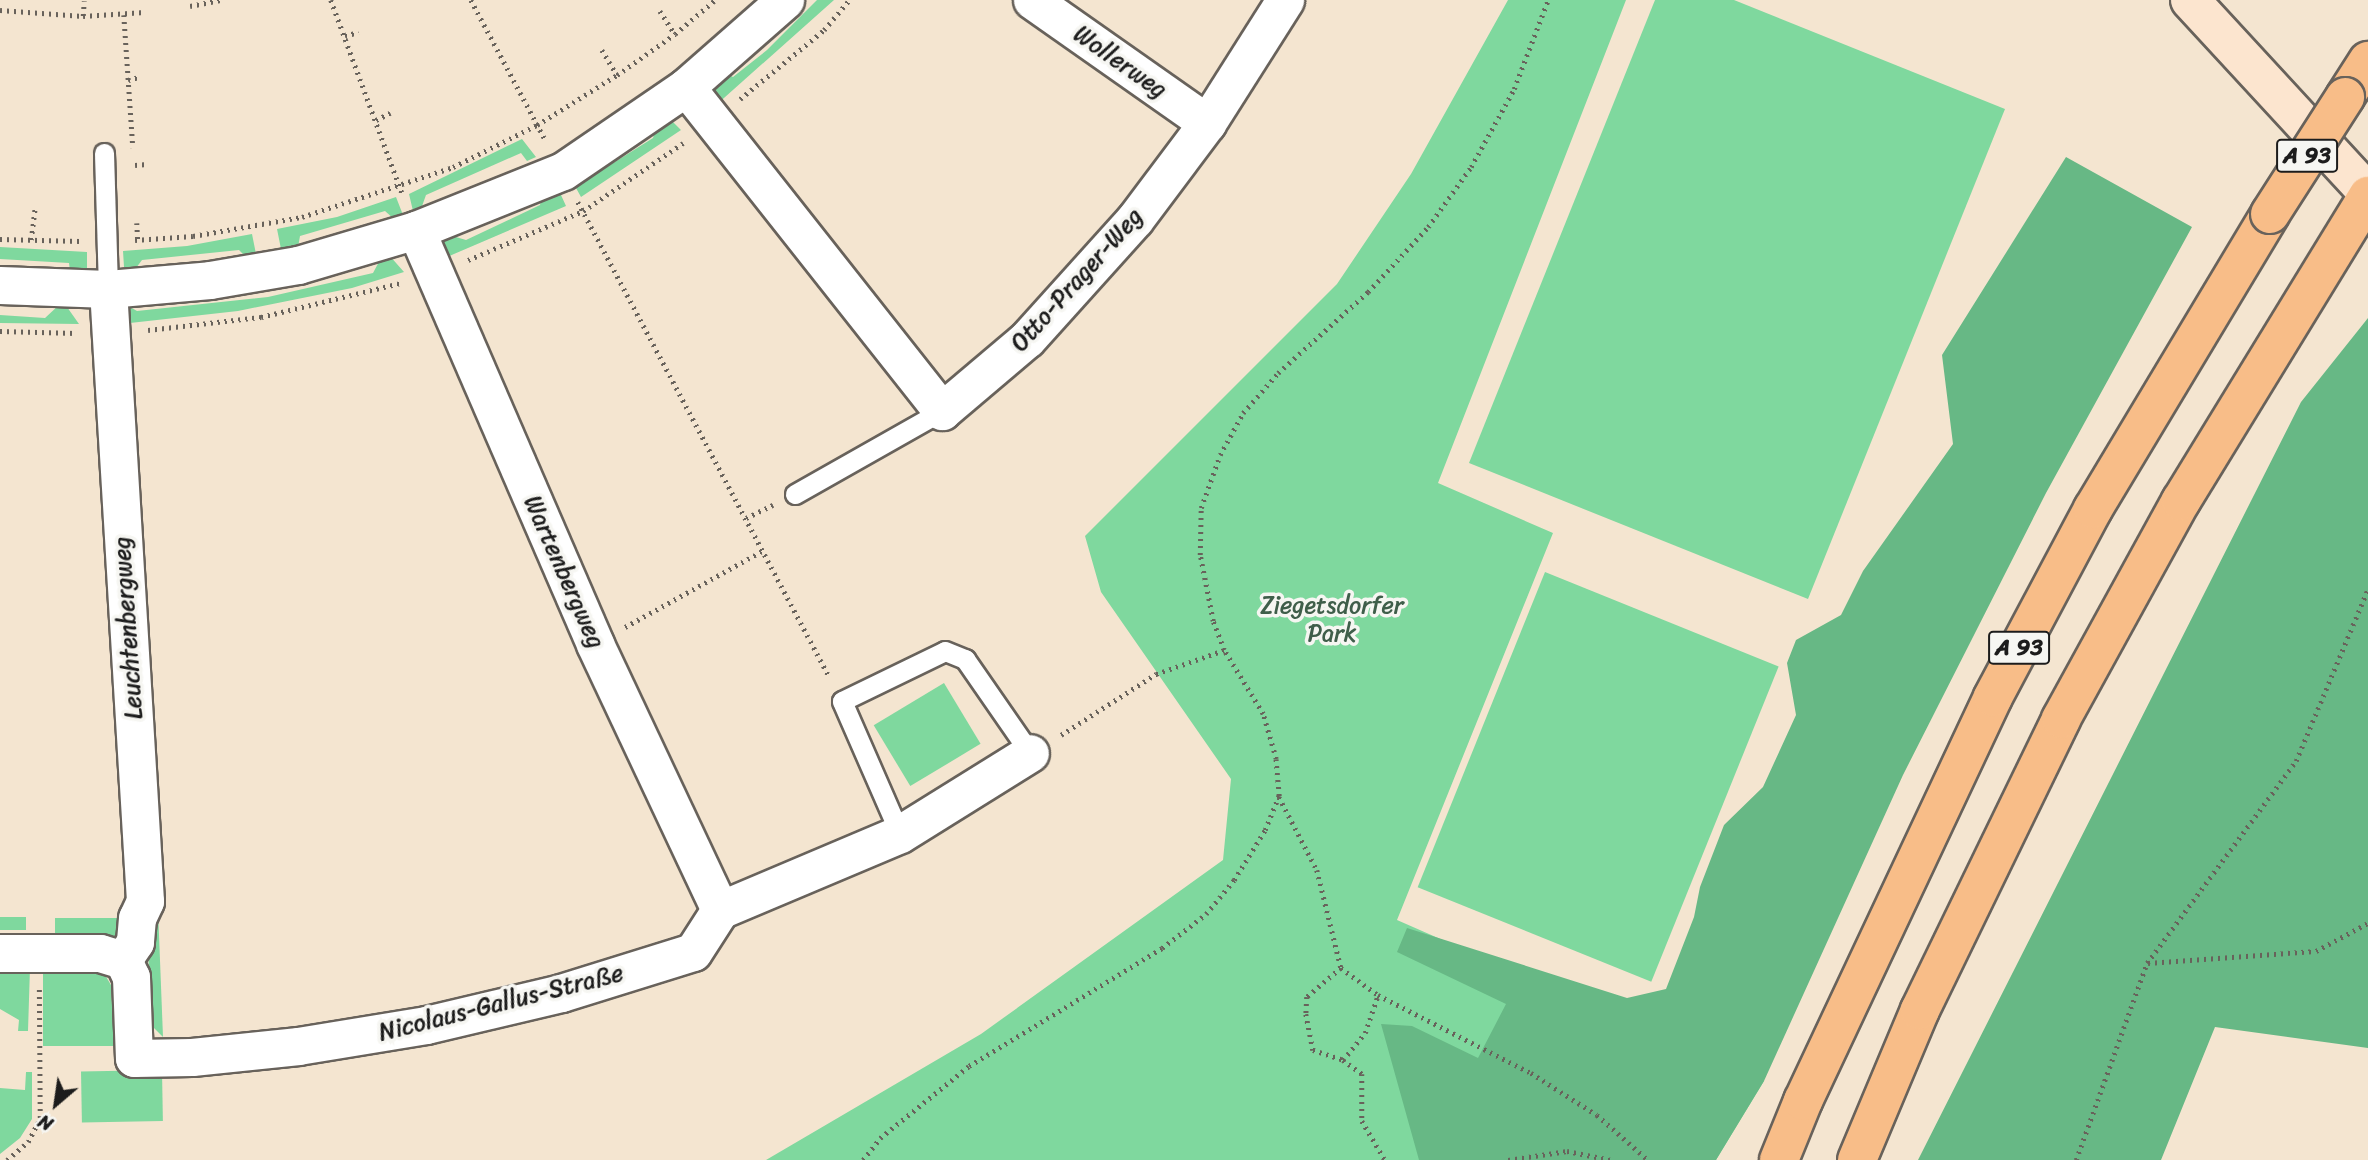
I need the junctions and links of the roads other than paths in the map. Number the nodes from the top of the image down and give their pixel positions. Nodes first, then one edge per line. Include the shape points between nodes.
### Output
1 (785, 0) edge
2 (1032, 0) edge
3 (1285, 0) edge
4 (2190, 0) edge
5 (2368, 61) edge
6 (686, 87) junction
7 (1207, 123) junction
8 (104, 153) dead end
9 (2368, 195) edge
10 (416, 230) junction
11 (2368, 241) edge
12 (2316, 280) junction
13 (0, 285) edge
14 (108, 289) junction
15 (942, 411) junction
16 (795, 494) dead end
17 (1030, 753) joint
18 (900, 834) junction
19 (720, 910) junction
20 (0, 953) edge
21 (122, 960) junction
22 (1803, 1101) junction
23 (1761, 1160) edge
24 (1779, 1160) edge
25 (1857, 1160) edge

1 - 6 street
2 - 7 street, Wollerweg
3 - 7 street, Otto-Prager-Weg
4 - 9 street
5 - 22 highway, A 93, bridge via 2093,509 1993,697
6 - 10 street via 563,171
6 - 15 street
7 - 15 street, Otto-Prager-Weg via 1135,219 1027,339
8 - 14 lane
9 - 12 highway, A 93
10 - 14 street via 298,265 210,280
10 - 19 street, Wartenbergweg via 595,643
11 - 12 highway
12 - 25 highway, A 93 via 2181,501 2061,719 1920,1010
13 - 14 street
14 - 21 street, Leuchtenbergweg via 145,901 137,918 135,942
15 - 16 lane
17 - 18 street
17 - 18 lane via 965,659 945,650 842,701
18 - 19 street
19 - 21 street, Nicolaus-Gallus-Straße via 693,952 561,993 426,1026 192,1057 134,1058 131,977
20 - 21 street via 100,953
22 - 23 highway, A 93
22 - 24 highway, A 93

